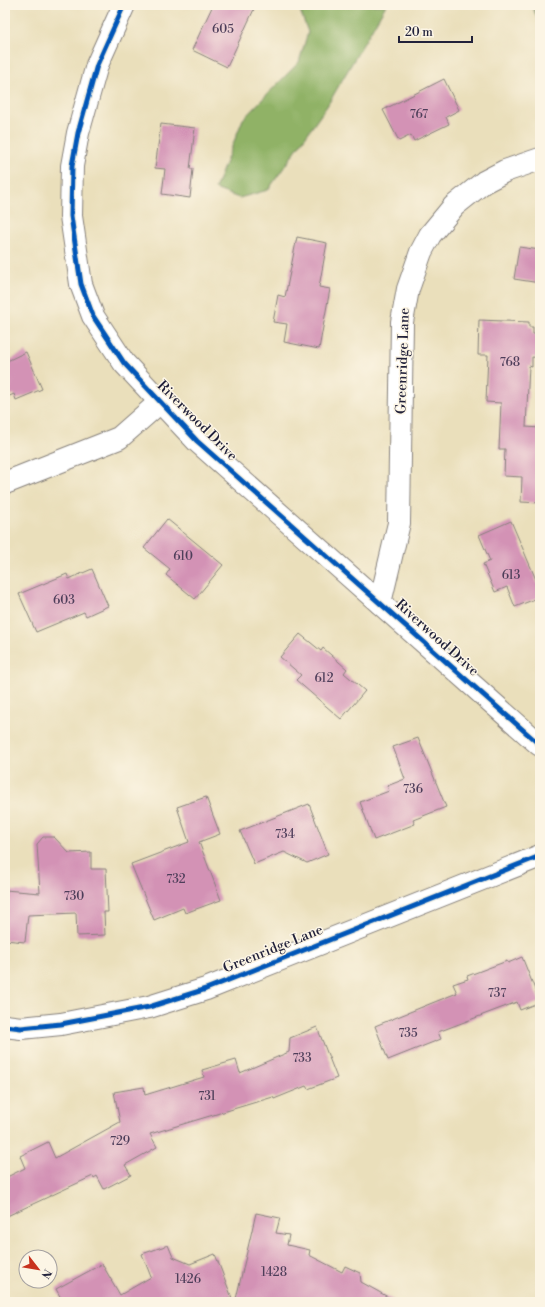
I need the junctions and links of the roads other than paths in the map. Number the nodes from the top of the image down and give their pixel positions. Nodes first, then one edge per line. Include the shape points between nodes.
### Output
1 (124, 5) edge
2 (540, 159) edge
3 (160, 402) junction
4 (5, 483) edge
5 (380, 603) junction
6 (540, 745) edge
7 (540, 856) edge
8 (5, 1026) edge

1 - 3 street, Riverwood Drive via 96,65 78,133 72,166 71,216 81,284 93,316 124,363
2 - 5 street, Greenridge Lane via 505,171 468,193 430,236 421,252 408,289 402,322 399,523
3 - 4 street via 119,438
3 - 5 street, Riverwood Drive via 197,441
5 - 6 street, Riverwood Drive
7 - 8 street, Greenridge Lane via 206,989 149,1007 60,1024 21,1028

